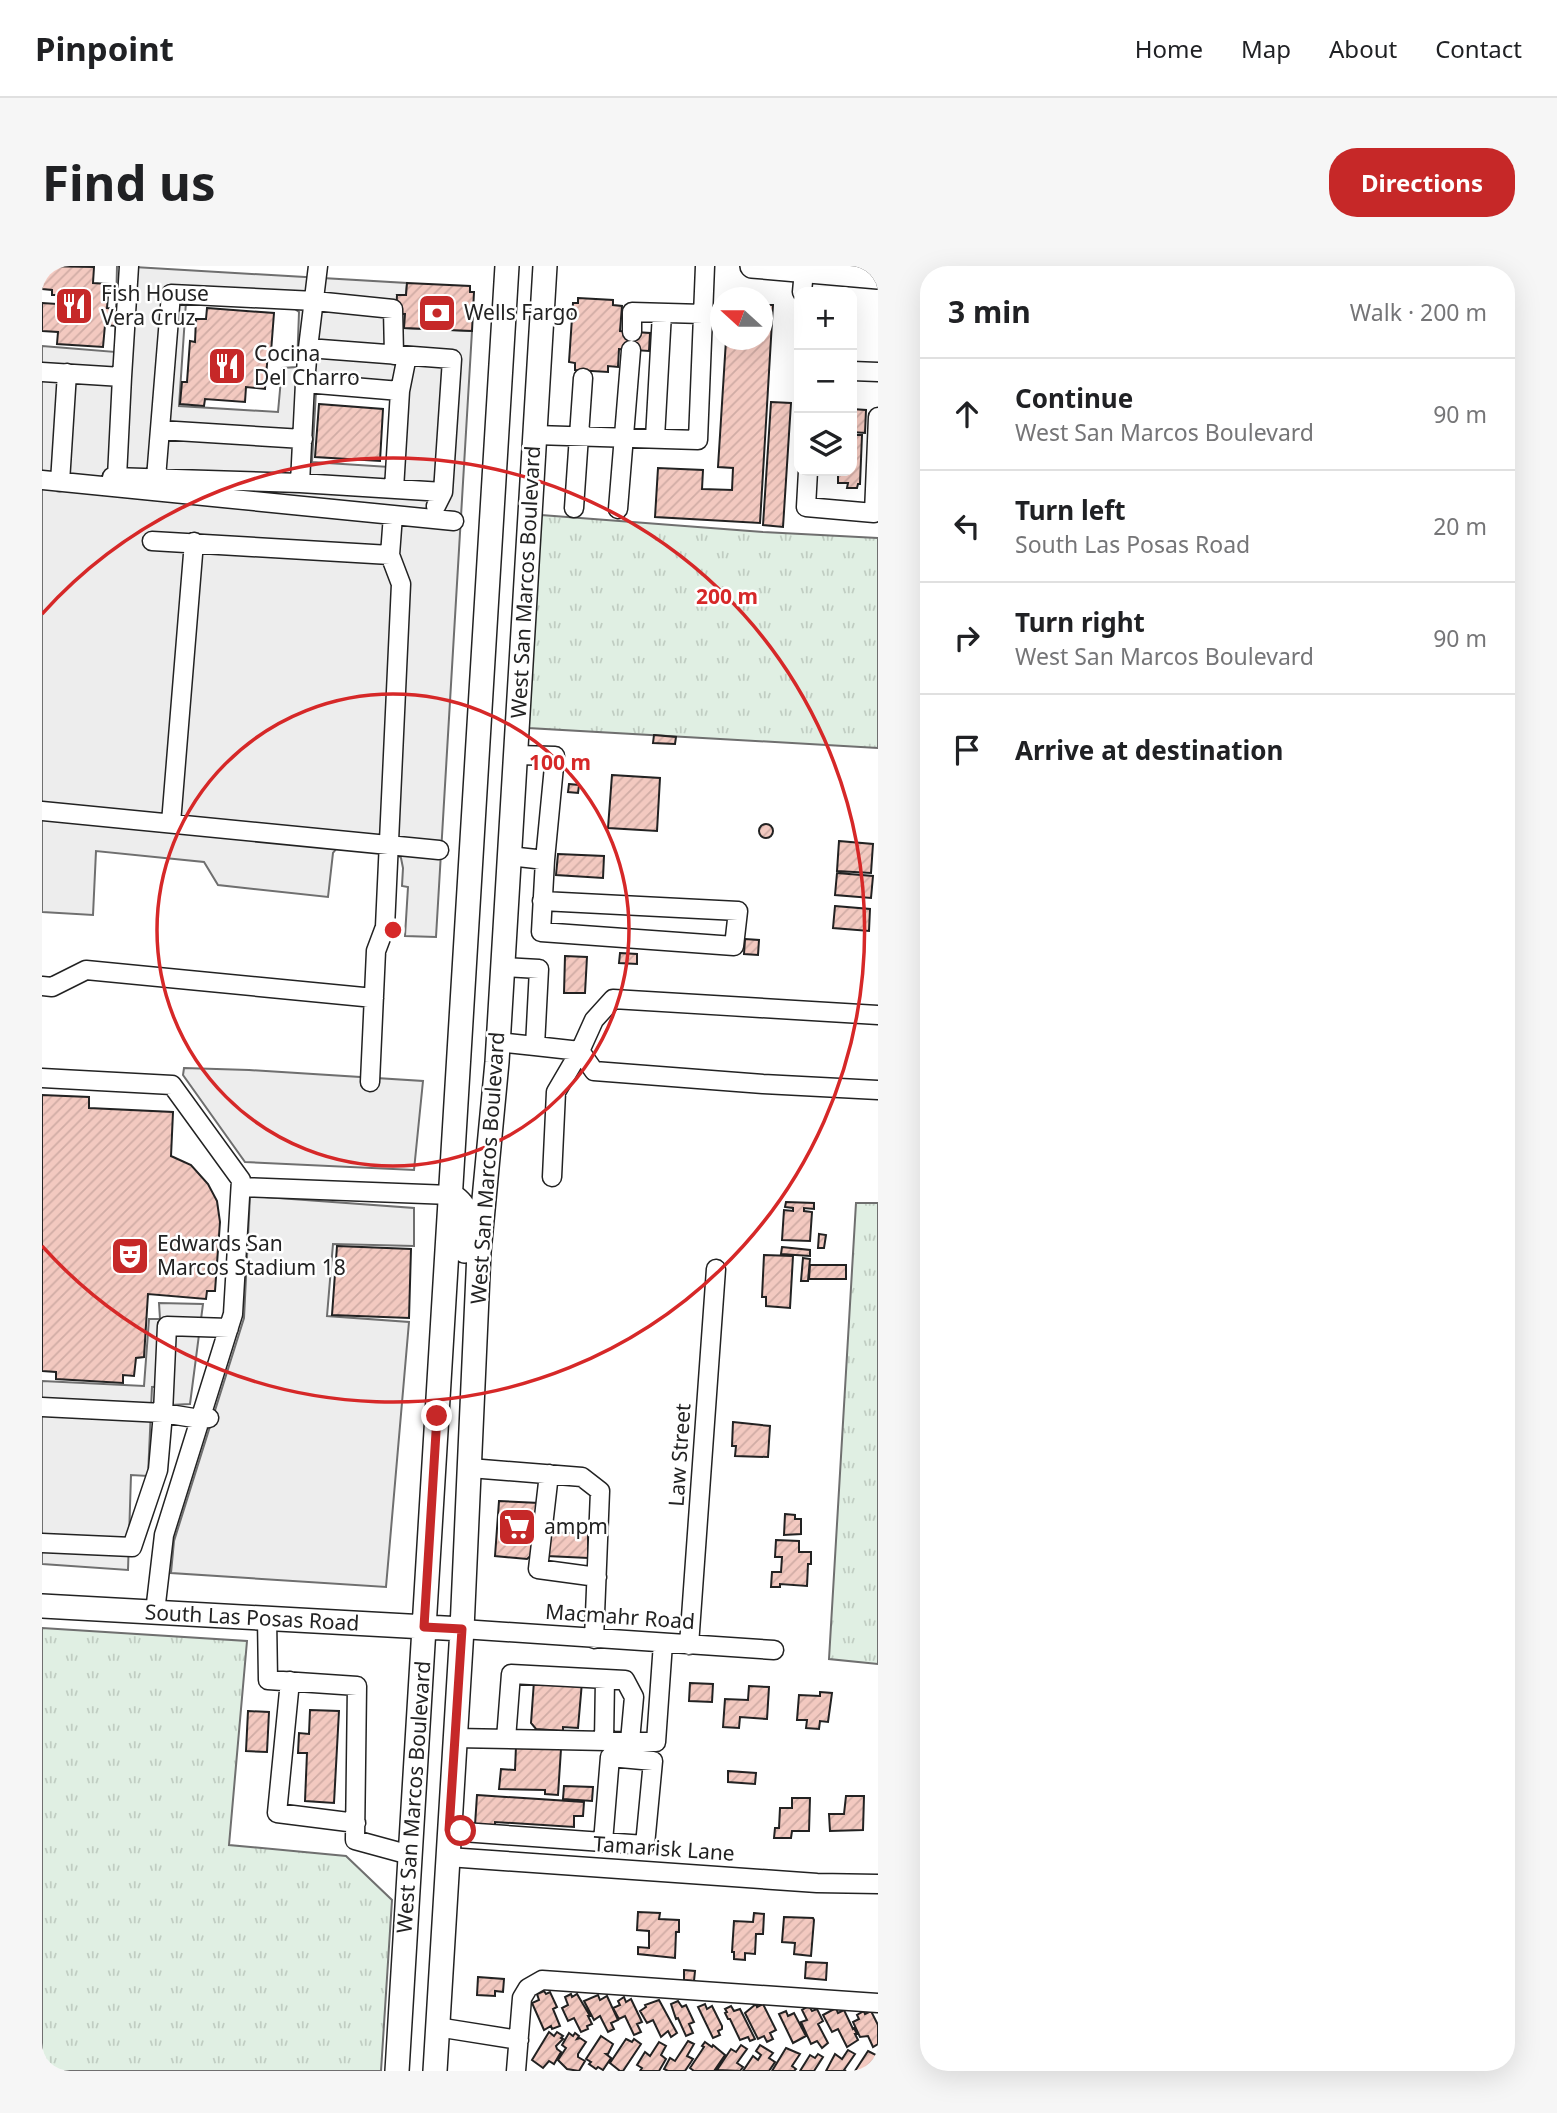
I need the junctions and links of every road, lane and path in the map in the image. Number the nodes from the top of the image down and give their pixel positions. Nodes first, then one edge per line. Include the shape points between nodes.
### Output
1 (129, 266) edge
2 (318, 266) edge
3 (508, 266) edge
4 (545, 266) edge
5 (705, 266) edge
6 (752, 266) edge
7 (878, 277) edge
8 (803, 281) edge
9 (315, 301) junction
10 (662, 313) junction
11 (703, 314) junction
12 (308, 348) junction
13 (400, 355) junction
14 (857, 371) edge
15 (42, 372) edge
16 (878, 372) edge
17 (67, 373) junction
18 (122, 377) junction
19 (583, 378) dead end
20 (305, 383) junction
21 (400, 391) junction
22 (878, 417) edge
23 (160, 430) junction
24 (535, 435) junction
25 (580, 436) junction
26 (625, 438) junction
27 (655, 438) junction
28 (303, 439) junction
29 (808, 476) edge
30 (156, 478) junction
31 (51, 481) edge
32 (111, 482) junction
33 (300, 483) junction
34 (394, 489) junction
35 (574, 508) dead end
36 (618, 509) dead end
37 (393, 515) junction
38 (454, 521) dead end
39 (152, 541) dead end
40 (194, 542) junction
41 (390, 555) junction
42 (516, 755) junction
43 (42, 811) edge
44 (171, 824) junction
45 (388, 845) junction
46 (439, 850) dead end
47 (472, 852) junction
48 (509, 856) junction
49 (545, 860) junction
50 (542, 901) junction
51 (503, 967) junction
52 (42, 986) edge
53 (374, 998) junction
54 (878, 1015) edge
55 (498, 1042) junction
56 (535, 1046) junction
57 (580, 1051) junction
58 (42, 1078) edge
59 (370, 1082) dead end
60 (878, 1090) edge
61 (552, 1177) dead end
62 (240, 1187) junction
63 (451, 1195) junction
64 (716, 1269) dead end
65 (229, 1328) junction
66 (474, 1370) junction
67 (42, 1406) edge
68 (163, 1413) junction
69 (206, 1418) junction
70 (470, 1468) junction
71 (549, 1474) junction
72 (42, 1542) edge
73 (597, 1577) junction
74 (42, 1606) edge
75 (155, 1612) junction
76 (267, 1618) junction
77 (424, 1627) junction
78 (462, 1629) junction
79 (594, 1639) junction
80 (663, 1643) junction
81 (689, 1645) junction
82 (774, 1650) dead end
83 (605, 1679) junction
84 (290, 1681) junction
85 (455, 1738) junction
86 (506, 1739) junction
87 (604, 1741) junction
88 (630, 1741) junction
89 (356, 1823) junction
90 (449, 1830) junction
91 (603, 1842) junction
92 (410, 1855) junction
93 (448, 1857) junction
94 (878, 1884) edge
95 (878, 2003) edge
96 (437, 2027) junction
97 (519, 2040) junction
98 (397, 2071) edge
99 (435, 2071) edge
100 (516, 2071) edge

1 - 18 street
2 - 9 street
3 - 47 main road, West San Marcos Boulevard
4 - 24 main road, West San Marcos Boulevard
5 - 11 street
6 - 8 main road
7 - 8 main road
9 - 12 street
9 - 13 street via 393,309
9 - 23 street via 171,293
10 - 11 street
10 - 26 street via 632,312
10 - 27 street
11 - 27 street via 698,440
12 - 13 street
12 - 20 street
13 - 21 street
13 - 34 street via 452,359 439,499
14 - 16 street
15 - 17 street
17 - 18 street
17 - 31 street
18 - 32 street
19 - 25 street
20 - 21 street
20 - 28 street
21 - 34 street
22 - 29 street via 874,513 806,507
23 - 28 street
23 - 30 street
24 - 25 street
24 - 42 main road, West San Marcos Boulevard
25 - 26 street
25 - 35 street
26 - 27 street
26 - 36 street
28 - 33 street
30 - 32 street
30 - 33 street
31 - 32 street
32 - 37 street
33 - 34 street
37 - 38 street
37 - 41 street
39 - 40 street
40 - 41 street
40 - 44 street
41 - 45 street via 401,584
42 - 48 main road, West San Marcos Boulevard
42 - 49 street via 555,756
43 - 44 street
44 - 45 street
45 - 46 street
45 - 53 street
47 - 48 main road
47 - 63 main road, West San Marcos Boulevard
48 - 49 street
48 - 51 main road, West San Marcos Boulevard
49 - 50 street
50 - 50 street via 541,932 734,946 738,911
51 - 55 main road, West San Marcos Boulevard
51 - 56 street via 539,969
52 - 53 street via 52,987 86,970
53 - 59 street
54 - 57 street via 613,999 594,1020
55 - 56 street
55 - 66 main road, West San Marcos Boulevard
56 - 57 street
57 - 60 street via 594,1071
57 - 61 street via 556,1092
58 - 62 street via 172,1085 241,1180
62 - 63 street
62 - 65 street
63 - 66 main road via 466,1209 461,1312 464,1343
63 - 77 main road, West San Marcos Boulevard
64 - 81 street, Law Street
65 - 68 street via 167,1326
65 - 69 street
66 - 70 main road, West San Marcos Boulevard
67 - 68 street
68 - 69 street
68 - 72 street via 158,1470 132,1547
69 - 75 street via 179,1505 164,1535
70 - 71 street
70 - 78 main road, West San Marcos Boulevard
71 - 73 street via 582,1477 600,1491
71 - 73 street via 538,1569
73 - 79 street
74 - 75 main road, South Las Posas Road
75 - 76 main road, South Las Posas Road
76 - 77 main road, South Las Posas Road
76 - 84 street via 268,1680
77 - 78 main road, South Las Posas Road
77 - 92 main road, West San Marcos Boulevard
78 - 79 street, Macmahr Road
78 - 85 main road, West San Marcos Boulevard
79 - 80 street, Macmahr Road
80 - 81 street, Macmahr Road
80 - 88 street via 656,1742
81 - 82 street, Macmahr Road
83 - 86 street via 511,1674
83 - 87 street
83 - 88 street via 625,1680 634,1697
84 - 89 street via 357,1686
84 - 89 street via 276,1813
85 - 86 street
85 - 90 main road, West San Marcos Boulevard
86 - 87 street
87 - 88 street
89 - 92 street via 355,1840
90 - 91 street
90 - 93 main road, West San Marcos Boulevard
91 - 91 street via 645,1845 653,1760 610,1758
92 - 98 main road, West San Marcos Boulevard
93 - 94 street, Tamarisk Lane
93 - 96 main road, West San Marcos Boulevard
95 - 97 street via 541,1980 522,1998
96 - 97 street
96 - 99 main road, West San Marcos Boulevard
97 - 100 street

